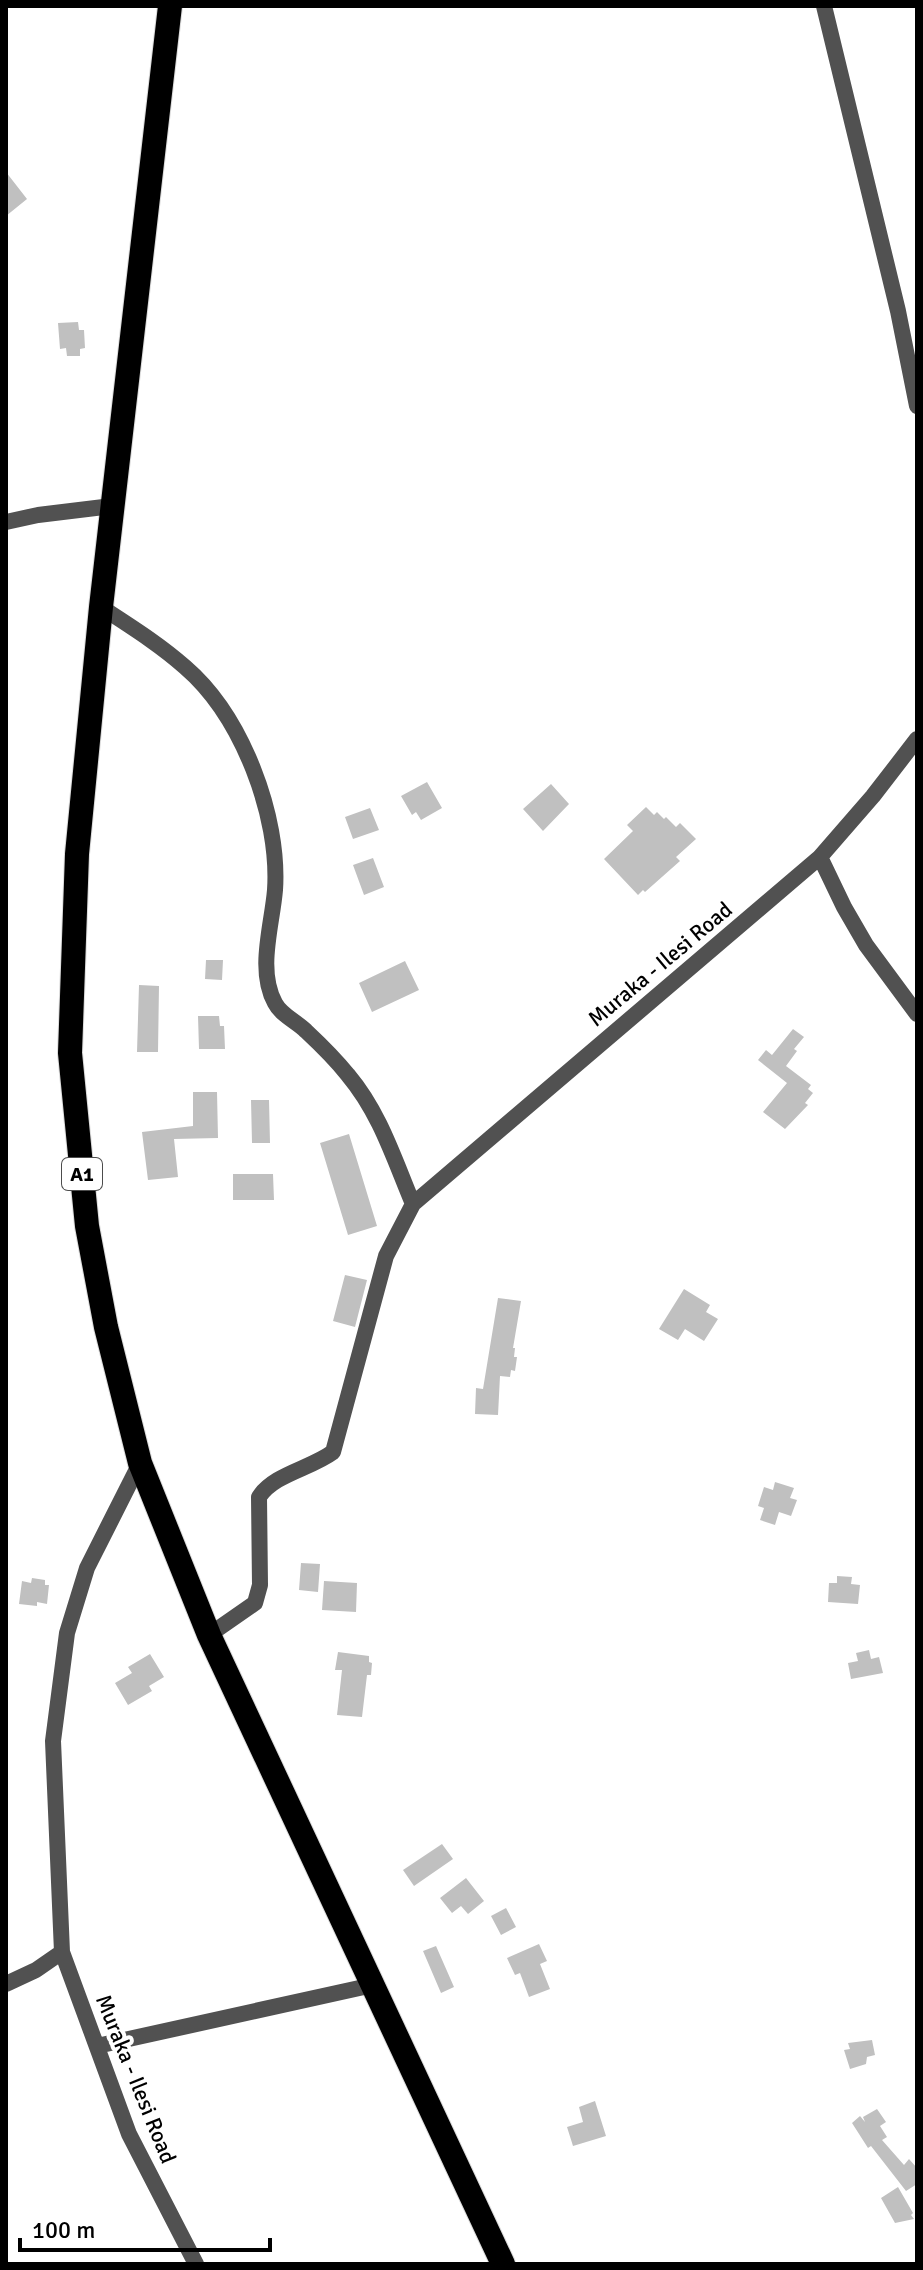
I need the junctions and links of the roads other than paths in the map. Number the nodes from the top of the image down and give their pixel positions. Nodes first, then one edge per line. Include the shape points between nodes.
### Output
1 (170, 6) edge
2 (824, 6) edge
3 (917, 406) edge
4 (112, 506) junction
5 (6, 522) edge
6 (101, 607) junction
7 (917, 739) edge
8 (820, 857) junction
9 (917, 1014) edge
10 (413, 1204) junction
11 (140, 1463) junction
12 (209, 1635) junction
13 (62, 1952) junction
14 (6, 1984) edge
15 (373, 1985) junction
16 (97, 2046) junction
17 (196, 2264) edge
18 (503, 2264) edge

1 - 4 highway, A1
2 - 3 street
4 - 5 street
4 - 6 highway, A1
6 - 10 street via 187,669 216,701 243,746 276,853 266,978 276,1006 348,1074 375,1111
6 - 11 highway, A1 via 77,854 70,1053 87,1226
7 - 8 street, Muraka - Ilesi Road
8 - 9 street via 866,945
8 - 10 street, Muraka - Ilesi Road
10 - 12 street, Muraka - Ilesi Road via 386,1256 333,1452 266,1486 259,1497 260,1585 255,1603
11 - 12 highway, A1
11 - 13 street, Muraka - Ilesi Road via 87,1568 67,1633 53,1741
12 - 15 highway, A1
13 - 14 street
13 - 16 street, Muraka - Ilesi Road
15 - 16 street
15 - 18 highway, A1
16 - 17 street, Muraka - Ilesi Road via 129,2134

